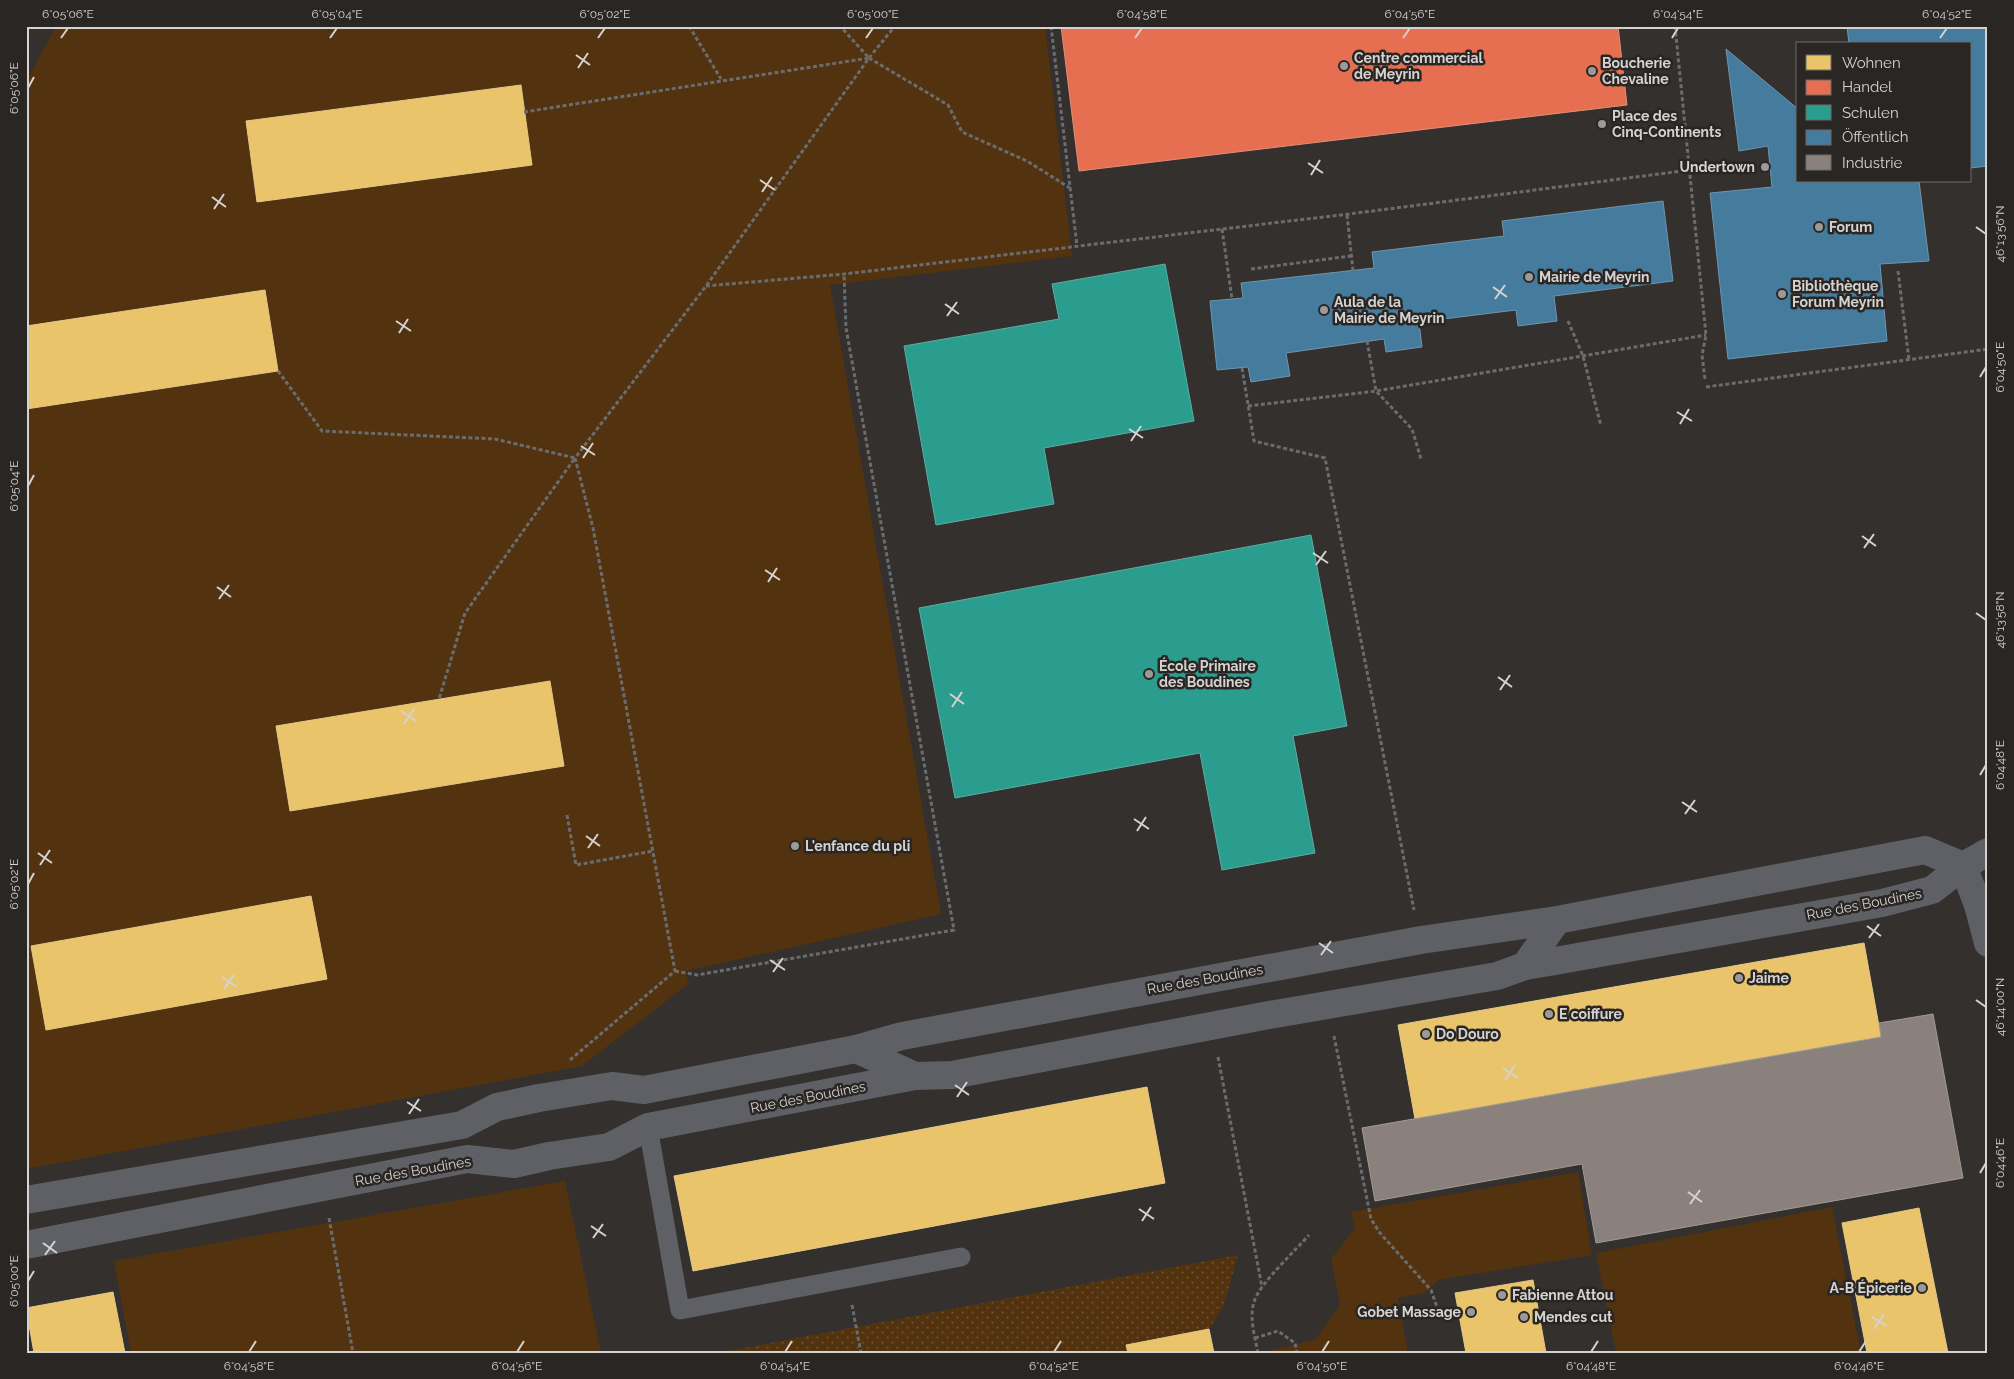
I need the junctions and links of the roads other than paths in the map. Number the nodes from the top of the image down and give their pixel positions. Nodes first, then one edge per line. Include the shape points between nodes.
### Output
1 (1988, 852) edge
2 (1962, 866) junction
3 (1557, 920) junction
4 (1988, 943) edge
5 (1525, 966) junction
6 (856, 1049) junction
7 (915, 1076) junction
8 (648, 1127) junction
9 (26, 1200) edge
10 (26, 1245) edge
11 (961, 1257) dead end

1 - 2 street
2 - 3 street, Rue des Boudines via 1925,850
2 - 4 street via 1978,905
2 - 5 street, Rue des Boudines via 1932,890 1882,903
3 - 5 street
3 - 6 street, Rue des Boudines via 1420,940 902,1036
5 - 7 street, Rue des Boudines via 1497,976 1268,1015 952,1075
6 - 7 street, Rue des Boudines
6 - 9 street, Rue des Boudines via 644,1090 612,1086 539,1098 497,1106 462,1125
7 - 8 street, Rue des Boudines
8 - 10 street, Rue des Boudines via 610,1147 514,1164 467,1159
8 - 11 lane via 680,1310

